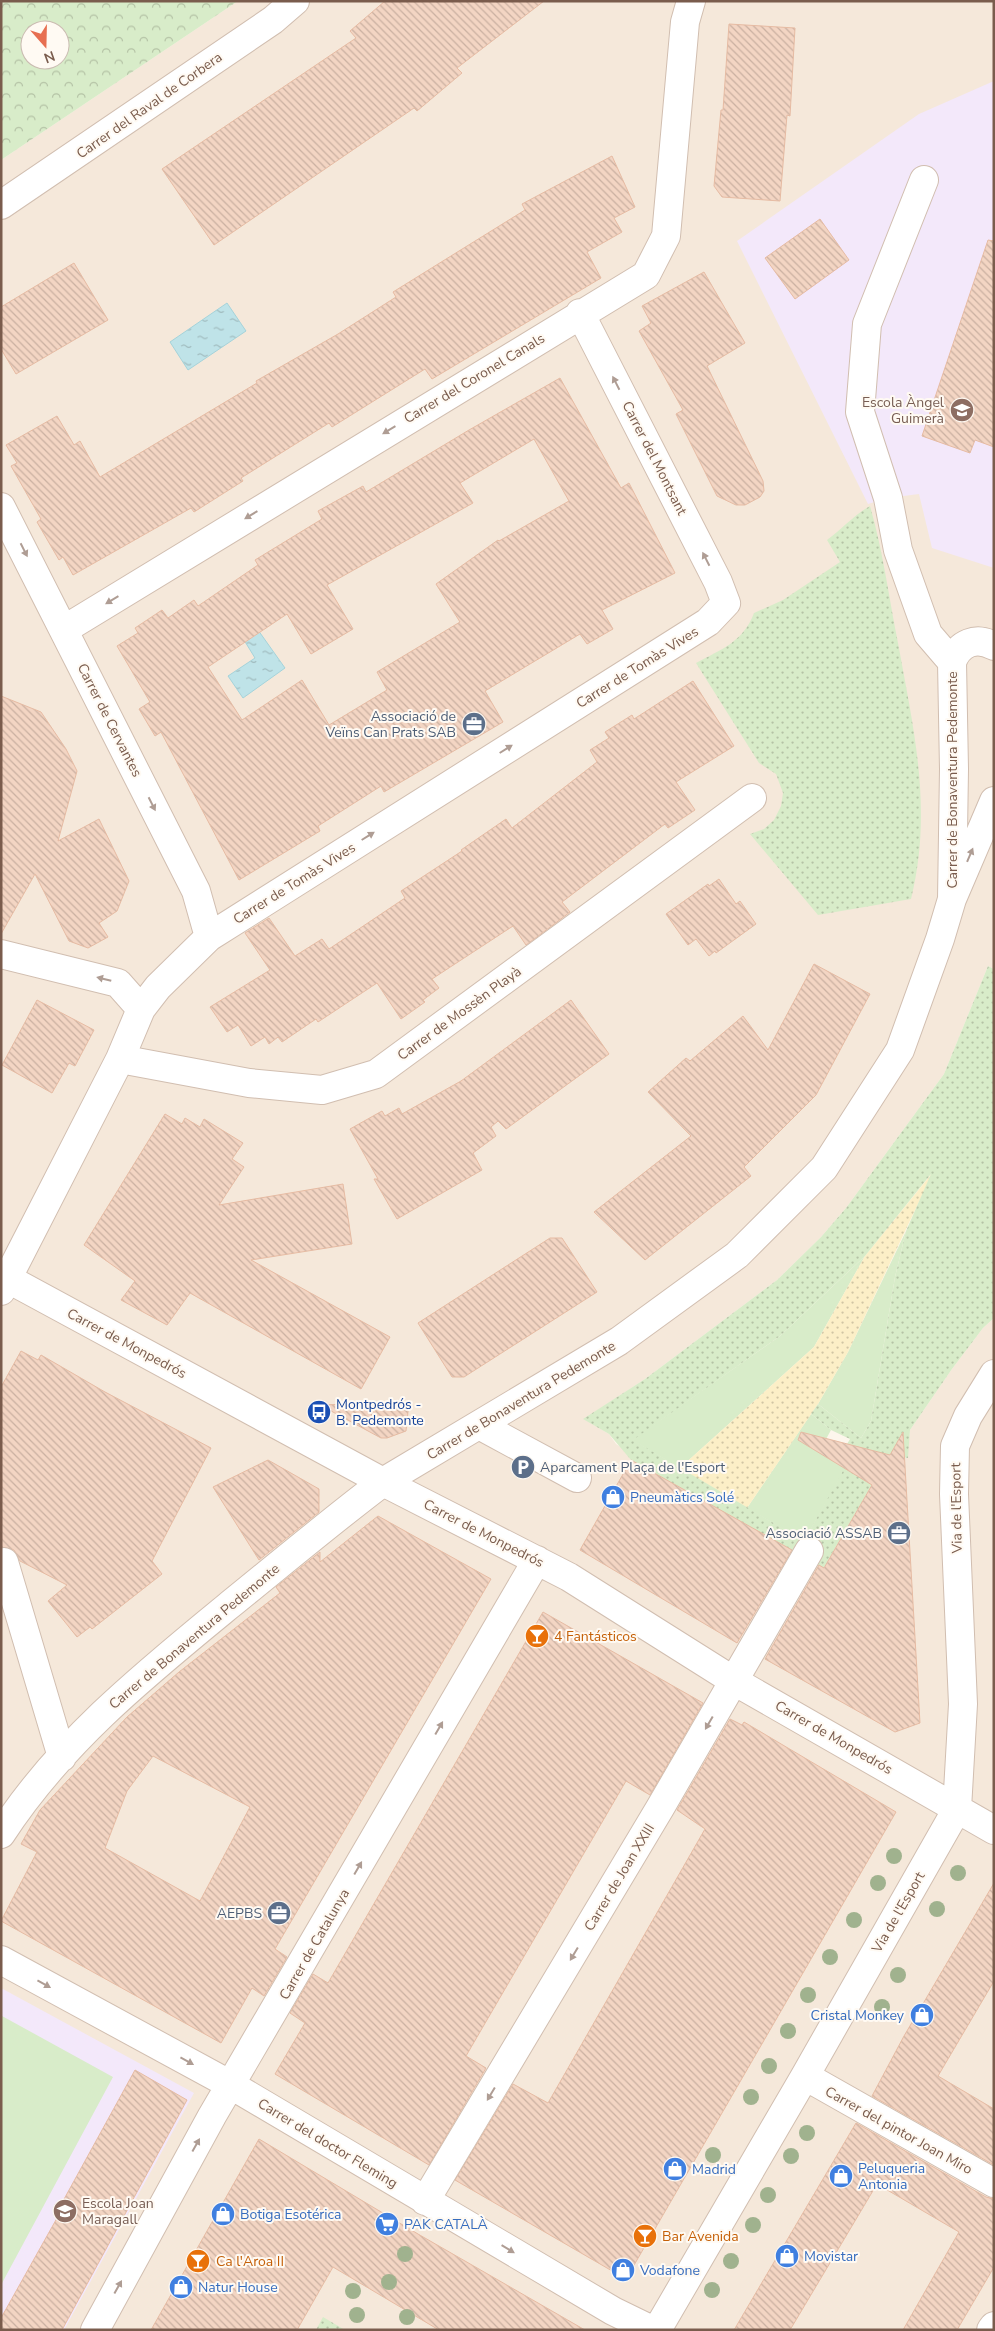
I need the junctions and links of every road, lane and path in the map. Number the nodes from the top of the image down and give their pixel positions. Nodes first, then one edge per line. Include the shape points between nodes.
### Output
1 (295, 1) edge
2 (692, 1) edge
3 (924, 180) dead end
4 (1, 206) edge
5 (580, 313) junction
6 (1, 507) edge
7 (726, 603) joint
8 (65, 629) junction
9 (994, 646) edge
10 (952, 662) junction
11 (752, 798) dead end
12 (994, 801) edge
13 (952, 899) junction
14 (209, 937) junction
15 (1, 954) edge
16 (141, 1009) junction
17 (120, 1059) junction
18 (4, 1281) edge
19 (993, 1375) edge
20 (479, 1426) junction
21 (576, 1478) dead end
22 (383, 1482) junction
23 (809, 1551) dead end
24 (537, 1560) junction
25 (4, 1562) dead end
26 (734, 1681) junction
27 (62, 1757) junction
28 (957, 1809) junction
29 (994, 1830) edge
30 (1, 1834) edge
31 (1, 1960) edge
32 (805, 2076) junction
33 (231, 2085) junction
34 (994, 2183) edge
35 (425, 2201) junction
36 (994, 2326) edge
37 (95, 2330) edge
38 (652, 2330) edge
39 (657, 2330) edge
40 (991, 2330) edge

1 - 4 street, Carrer del Raval de Corbera via 273,20
2 - 5 street, Carrer del Coronel Canals via 686,22 666,236 646,275
3 - 10 street, Carrer de Bonaventura Pedemonte via 866,324 860,412 888,498 898,550 928,634
7 -> 5 street, Carrer del Montsant
5 -> 8 street, Carrer del Coronel Canals
6 -> 8 street, Carrer de Cervantes
14 -> 7 street, Carrer de Tomàs Vives via 708,622
8 -> 14 street, Carrer de Cervantes via 196,892
9 - 10 street, Carrer de Bonaventura Pedemonte via 984,641 968,643 960,647
10 - 13 street, Carrer de Bonaventura Pedemonte
11 - 17 street, Carrer de Mossèn Playà via 376,1074 322,1090 249,1084
13 -> 12 street, Carrer de Bonaventura Pedemonte
13 - 20 street, Carrer de Bonaventura Pedemonte via 900,1050 824,1168 737,1255 620,1341
14 - 16 street, Carrer de Tomàs Vives
16 -> 15 street via 118,983
16 - 17 street, Carrer de Tomàs Vives
17 - 18 street, Carrer de Tomàs Vives
18 - 22 street, Carrer de Monpedrós
19 - 28 street, Via de l'Esport via 968,1416 955,1446 954,1499 963,1704
20 - 21 street
20 - 22 street, Carrer de Bonaventura Pedemonte
22 - 24 street, Carrer de Monpedrós
22 - 27 street, Carrer de Bonaventura Pedemonte via 144,1675 89,1726
23 - 26 street, Carrer de Joan XXIII
24 - 26 street, Carrer de Monpedrós
33 -> 24 street, Carrer de Catalunya
25 - 27 street
26 - 28 street, Carrer de Monpedrós
26 -> 35 street, Carrer de Joan XXIII
27 - 30 street, Carrer de Bonaventura Pedemonte
28 - 29 street, Carrer de Monpedrós
28 - 32 street, Via de l'Esport
31 -> 33 street, Carrer del doctor Fleming
32 - 34 street, Carrer del pintor Joan Miro
32 - 39 street, Via de l'Esport
33 - 35 street, Carrer del doctor Fleming
37 -> 33 street, Carrer de Catalunya
35 -> 38 street, Carrer del doctor Fleming via 613,2311
36 - 40 street

